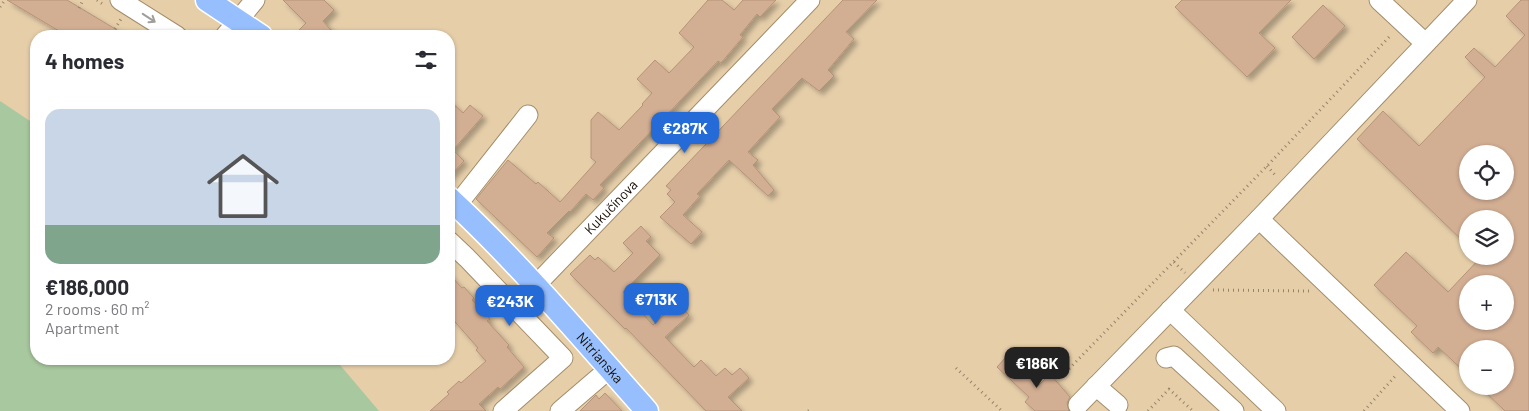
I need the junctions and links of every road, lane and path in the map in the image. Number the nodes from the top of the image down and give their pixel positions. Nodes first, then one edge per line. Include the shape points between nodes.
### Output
1 (4, 0) edge
2 (84, 0) edge
3 (206, 0) edge
4 (256, 0) edge
5 (810, 0) edge
6 (1378, 0) edge
7 (1467, 0) edge
8 (0, 7) edge
9 (79, 8) dead end
10 (121, 8) edge
11 (231, 28) edge
12 (1408, 28) junction
13 (115, 29) dead end
14 (165, 30) edge
15 (1425, 44) junction
16 (528, 114) dead end
17 (455, 200) edge
18 (455, 204) edge
19 (1259, 219) junction
20 (455, 247) edge
21 (536, 285) junction
22 (1170, 310) junction
23 (1166, 358) dead end
24 (956, 368) dead end
25 (610, 369) junction
26 (1062, 376) dead end
27 (1096, 386) junction
28 (1078, 404) dead end
29 (1118, 405) dead end
30 (503, 411) edge
31 (560, 411) edge
32 (646, 411) edge
33 (1002, 411) edge
34 (1148, 411) edge
35 (1193, 411) edge
36 (1234, 411) edge
37 (1276, 411) edge
38 (1460, 411) edge

1 - 8 path
2 - 9 path
3 - 11 main road
4 - 11 street
5 - 21 street, Kukučínova
6 - 12 street
7 - 15 street
10 - 13 path
10 -> 14 street
12 - 15 street
12 - 26 path via 1392,33
15 - 19 street
16 - 17 street
18 - 21 main road, Nitrianska
19 - 22 street
19 - 38 street
20 - 30 street, Nitrianska via 562,358
21 - 25 main road, Nitrianska
22 - 27 street
22 - 37 street
23 - 36 street via 1174,356
24 - 33 path
25 - 31 street
25 - 32 main road, Nitrianska
27 - 28 street
27 - 29 street
34 - 35 path via 1169,389

